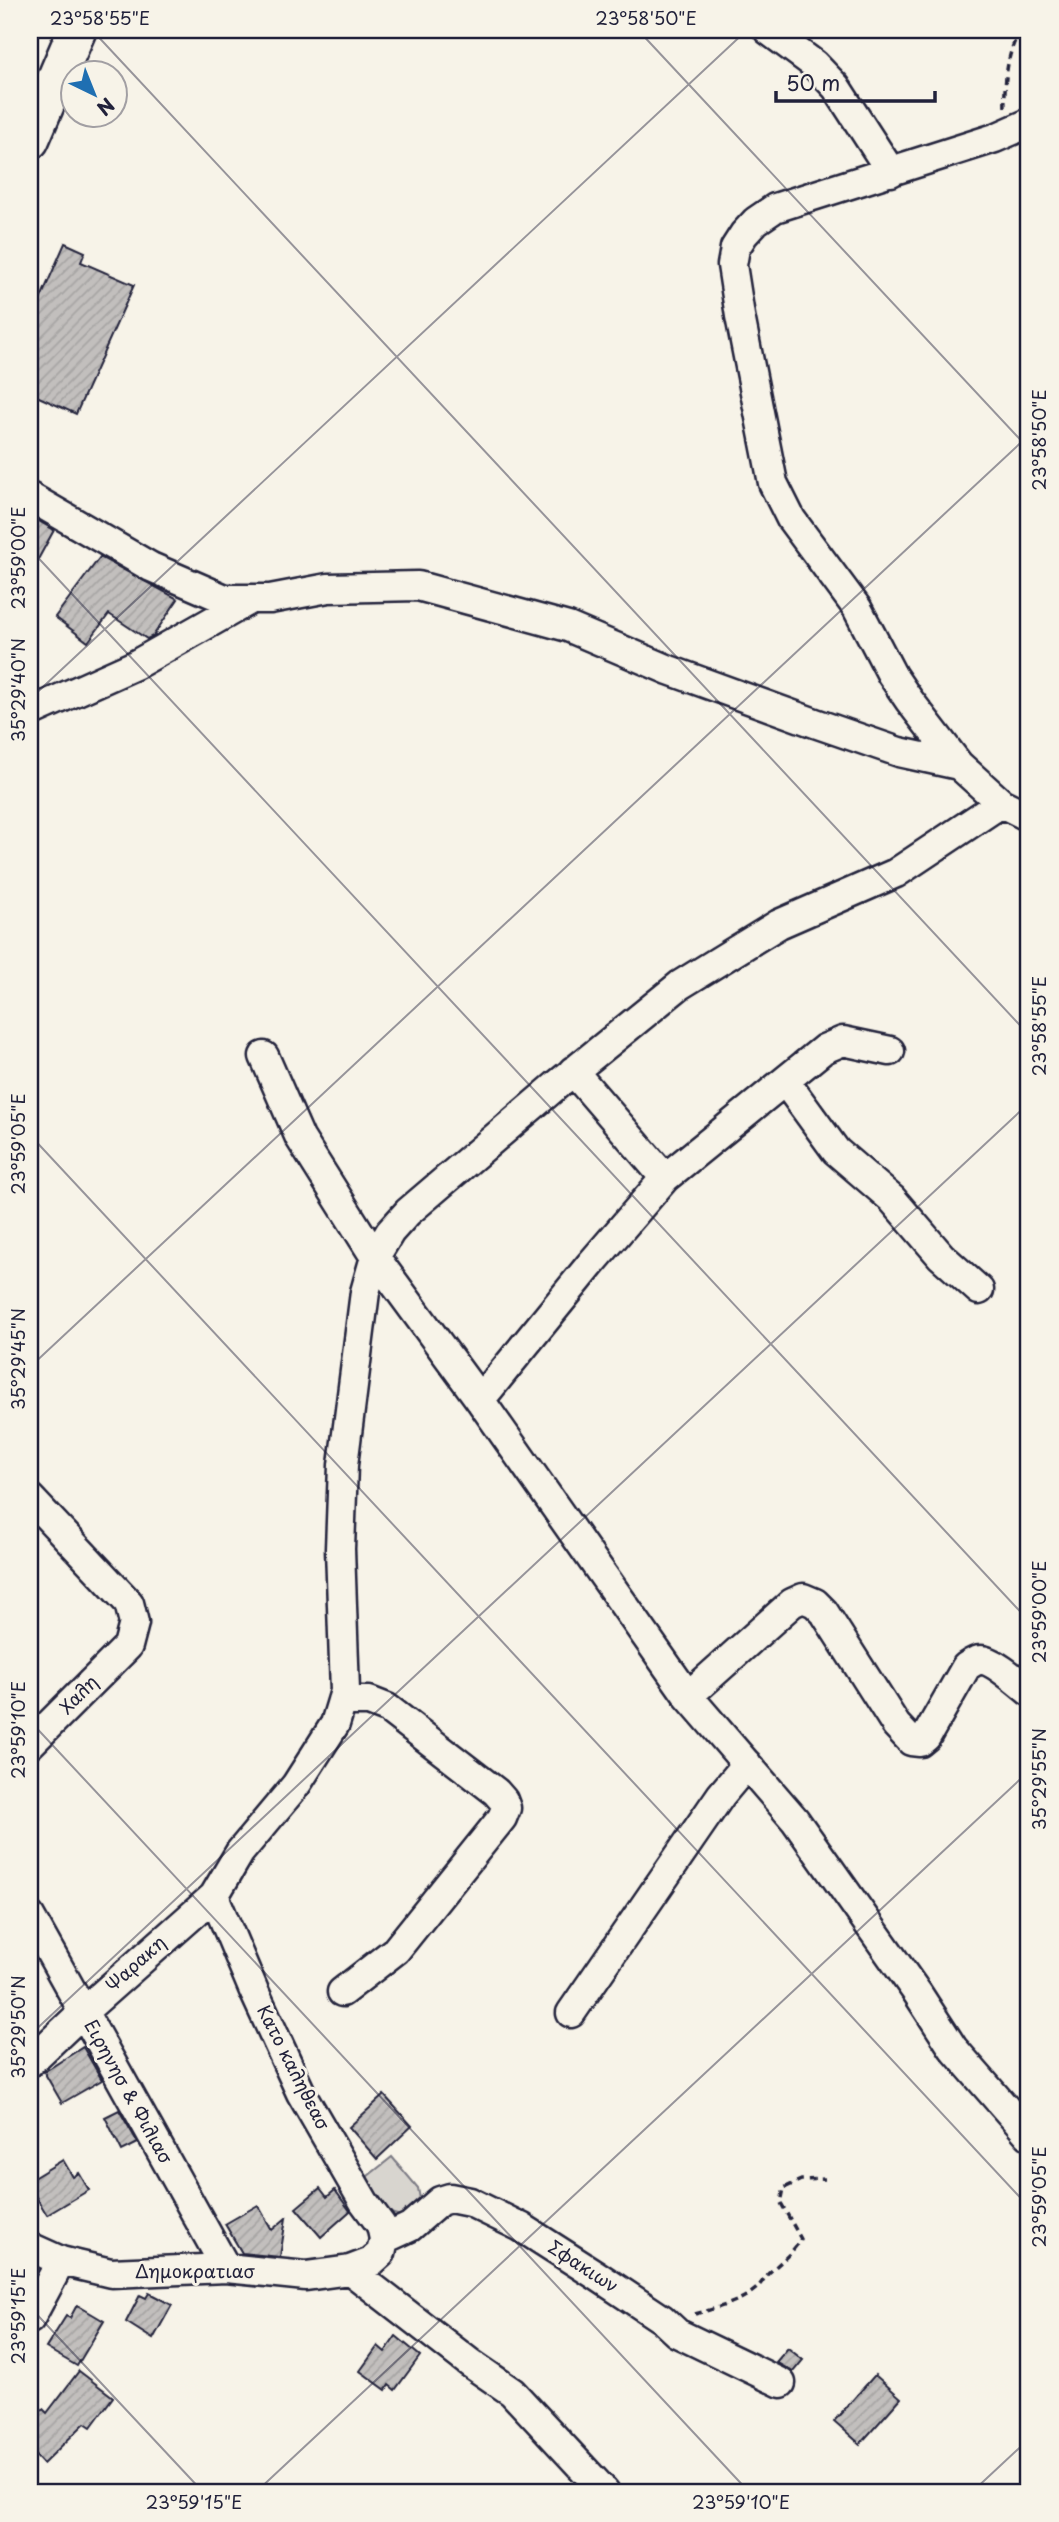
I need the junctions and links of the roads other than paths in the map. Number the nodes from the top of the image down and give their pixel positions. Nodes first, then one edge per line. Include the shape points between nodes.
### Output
1 (77, 30) edge
2 (768, 30) edge
3 (1017, 129) edge
4 (30, 140) edge
5 (891, 172) junction
6 (30, 497) edge
7 (248, 601) junction
8 (30, 712) edge
9 (960, 765) junction
10 (1002, 803) junction
11 (1029, 817) edge
12 (890, 1051) dead end
13 (264, 1056) dead end
14 (573, 1071) junction
15 (785, 1081) junction
16 (665, 1178) junction
17 (375, 1257) junction
18 (979, 1290) dead end
19 (480, 1400) junction
20 (30, 1498) edge
21 (1029, 1691) edge
22 (688, 1696) junction
23 (342, 1701) junction
24 (30, 1744) edge
25 (747, 1764) junction
26 (214, 1896) junction
27 (30, 1916) edge
28 (342, 1992) dead end
29 (84, 2011) junction
30 (571, 2013) dead end
31 (30, 2062) edge
32 (1029, 2135) edge
33 (384, 2236) junction
34 (30, 2247) edge
35 (61, 2261) junction
36 (226, 2268) junction
37 (350, 2270) junction
38 (30, 2319) edge
39 (781, 2383) dead end
40 (605, 2492) edge

1 - 4 main road
2 - 5 street via 836,87
3 - 5 street
5 - 9 street via 775,208 744,233 734,247 732,265 774,482 790,519 857,608 892,675
6 - 7 street via 151,567 226,598
7 - 8 street via 135,665
7 - 9 street via 328,587 418,586 568,627 669,670 816,723 899,752
9 - 10 street
10 - 11 street
10 - 14 street, Ψαρακη via 896,873 779,924 691,979
12 - 15 street via 843,1041 824,1049
13 - 17 street via 300,1138
14 - 16 street
14 - 17 street, Ψαρακη via 408,1212
15 - 16 street
15 - 18 street via 835,1151 892,1199 941,1256
16 - 19 street
17 - 19 street
17 - 23 street, Ψαρακη via 365,1292 343,1465
19 - 22 street
20 - 24 street, Χαλη via 129,1602 134,1623 128,1646
21 - 22 street via 989,1662 972,1662 926,1737 911,1741 824,1612 803,1598
22 - 25 street
23 - 26 street, Ψαρακη via 335,1724 296,1785 240,1852
23 - 28 street via 369,1701 387,1708 496,1792 506,1808 396,1950
25 - 30 street
25 - 32 street via 803,1830 953,2048
26 - 29 street, Ψαρακη
26 - 33 street, Κατο καληθεασ via 301,2093
27 - 29 street, Ειρηνησ & Φιλιασ
29 - 31 street, Ψαρακη
29 - 36 street, Ειρηνησ & Φιλιασ
33 - 37 street, Δημοκρατιασ via 381,2253 372,2262
33 - 39 street, Σφακιων via 410,2227 440,2201 470,2202 521,2227 677,2333
34 - 35 street, Δημοκρατιασ
35 - 36 street, Δημοκρατιασ via 111,2273
35 - 38 street
36 - 37 street, Δημοκρατιασ via 306,2276
37 - 40 street via 512,2392

